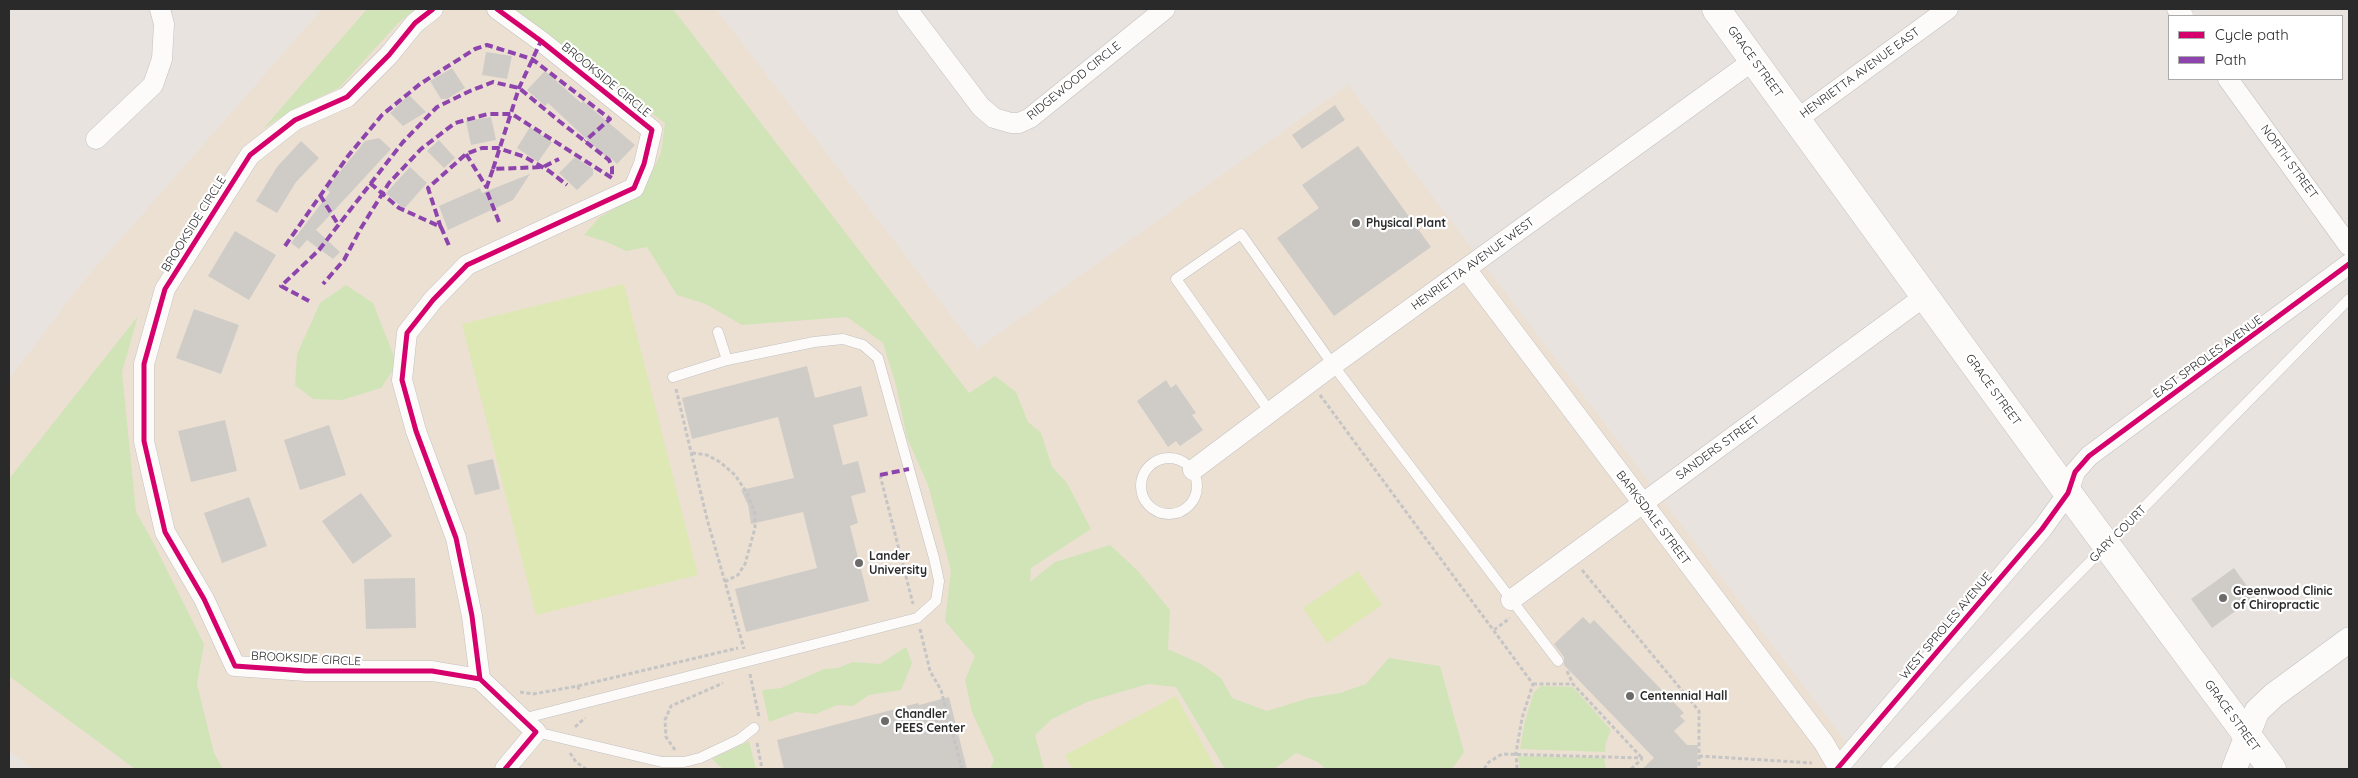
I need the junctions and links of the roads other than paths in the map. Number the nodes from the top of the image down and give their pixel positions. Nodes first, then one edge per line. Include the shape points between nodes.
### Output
1 (160, 9) edge
2 (433, 9) edge
3 (497, 9) edge
4 (907, 9) edge
5 (1165, 9) edge
6 (1716, 9) edge
7 (1948, 9) edge
8 (1754, 60) junction
9 (2229, 80) edge
10 (1796, 120) junction
11 (96, 139) dead end
12 (2349, 246) edge
13 (2349, 264) edge
14 (1466, 269) junction
15 (1925, 296) junction
16 (2349, 299) edge
17 (718, 332) dead end
18 (727, 360) junction
19 (1333, 365) junction
20 (673, 377) road end
21 (1270, 412) junction
22 (1193, 470) junction
23 (2068, 493) junction
24 (1642, 504) junction
25 (1515, 606) junction
26 (2349, 640) edge
27 (1558, 661) road end
28 (480, 679) junction
29 (529, 725) junction
30 (757, 725) road end
31 (2246, 735) junction
32 (505, 769) edge
33 (1838, 769) edge
34 (1886, 769) edge
35 (2234, 769) edge
36 (2272, 769) edge

1 - 11 street via 164,24 162,59 153,85
2 - 28 street, BROOKSIDE CIRCLE via 415,23 347,97 295,120 250,154 165,289 144,364 144,441 165,532 204,599 235,666 306,671 432,671
3 - 28 street, BROOKSIDE CIRCLE via 652,130 634,188 467,264 432,300 407,333 402,380 416,431 456,538 472,616
4 - 5 street, RIDGEWOOD CIRCLE via 981,107 994,118 1011,123 1030,118
6 - 8 main road, GRACE STREET
7 - 10 street, HENRIETTA AVENUE EAST
8 - 10 main road, GRACE STREET
8 - 14 street, HENRIETTA AVENUE WEST
9 - 12 street, NORTH STREET
10 - 15 main road, GRACE STREET
13 - 23 street, EAST SPROLES AVENUE via 2089,456 2075,472
14 - 19 street, HENRIETTA AVENUE WEST
14 - 24 street, BARKSDALE STREET
15 - 23 main road, GRACE STREET
15 - 24 street, SANDERS STREET
16 - 34 lane, GARY COURT
17 - 18 lane
18 - 20 lane
18 - 29 lane via 843,339 862,345 878,358 934,558 939,581 936,602 917,618 749,666 583,703
19 - 21 street, HENRIETTA AVENUE WEST
19 - 21 lane via 1241,234 1176,279
19 - 25 lane
21 - 22 street, HENRIETTA AVENUE WEST
22 - 22 lane via 1198,487 1192,504 1177,514 1159,513 1145,502 1140,485 1146,468 1161,458 1179,459
23 - 31 main road, GRACE STREET
23 - 33 street, WEST SPROLES AVENUE via 2042,529
24 - 25 street, SANDERS STREET
24 - 33 street, BARKSDALE STREET via 1824,743
25 - 27 lane
26 - 31 street via 2274,695 2258,711
28 - 29 street
29 - 30 lane via 572,740 662,762 700,758 740,739
29 - 32 street
31 - 35 street
31 - 36 main road, GRACE STREET

